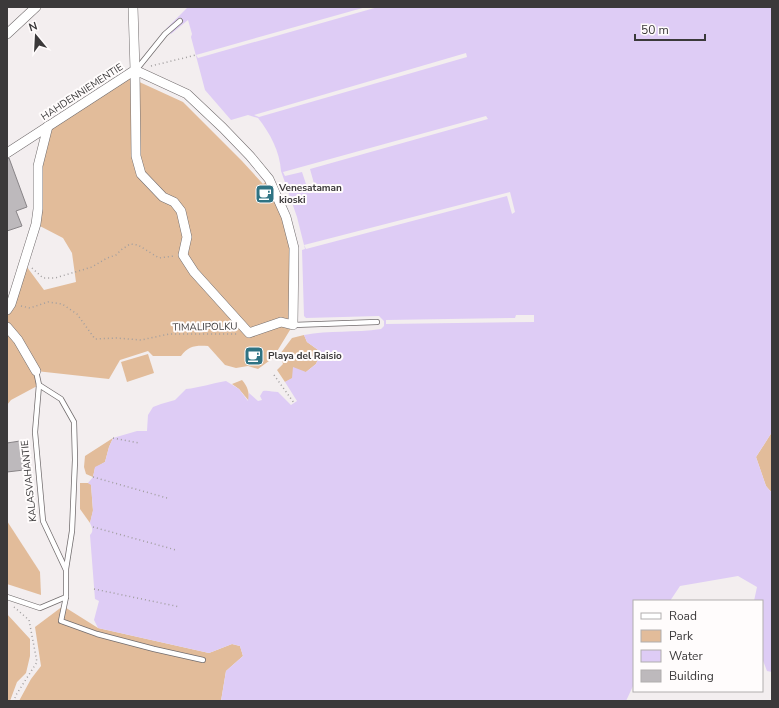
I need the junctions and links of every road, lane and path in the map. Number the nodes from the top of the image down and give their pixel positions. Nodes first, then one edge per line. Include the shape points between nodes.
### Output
1 (36, 7) edge
2 (133, 7) edge
3 (180, 21) dead end
4 (7, 34) edge
5 (196, 55) dead end
6 (151, 66) dead end
7 (135, 70) junction
8 (48, 126) junction
9 (7, 153) edge
10 (183, 255) junction
11 (25, 262) junction
12 (9, 307) edge
13 (377, 322) dead end
14 (293, 324) junction
15 (7, 327) edge
16 (249, 334) junction
17 (36, 371) joint
18 (274, 375) dead end
19 (39, 385) junction
20 (294, 403) dead end
21 (113, 438) dead end
22 (139, 443) dead end
23 (93, 477) dead end
24 (167, 498) dead end
25 (93, 527) dead end
26 (176, 550) dead end
27 (66, 570) junction
28 (94, 589) dead end
29 (7, 597) edge
30 (66, 597) junction
31 (12, 606) dead end
32 (180, 606) dead end
33 (203, 660) dead end
34 (14, 701) edge

1 - 4 street
2 - 7 street, HAHDENNIEMENTIE
3 - 7 lane via 164,34
5 - 6 path
7 - 8 street, HAHDENNIEMENTIE
7 - 10 street via 136,156 141,174 181,211 187,237
7 - 14 street via 187,94 223,128 269,179 286,217 294,248
8 - 9 street, HAHDENNIEMENTIE
8 - 11 street via 38,166 36,224
10 - 11 path via 159,258 138,245 130,244 116,255 92,267 55,278 43,278
10 - 16 street via 194,272
11 - 12 street
12 - 16 path, TIMALIPOLKU via 30,308 48,302 62,304 77,314 95,338 141,340 169,334
13 - 14 lane
14 - 16 street via 281,322
15 - 17 street, KALASVAHANTIE via 18,340
17 - 19 lane, KALASVAHANTIE
18 - 20 path
19 - 27 lane, KALASVAHANTIE via 35,432 43,521
19 - 27 lane via 61,399 74,422 73,523
21 - 22 path
23 - 24 path
25 - 26 path
27 - 30 lane, KALASVAHANTIE
28 - 32 path
29 - 30 lane via 40,608
30 - 33 lane, KALASVAHANTIE via 61,621 97,634
31 - 34 path via 29,620 37,662

